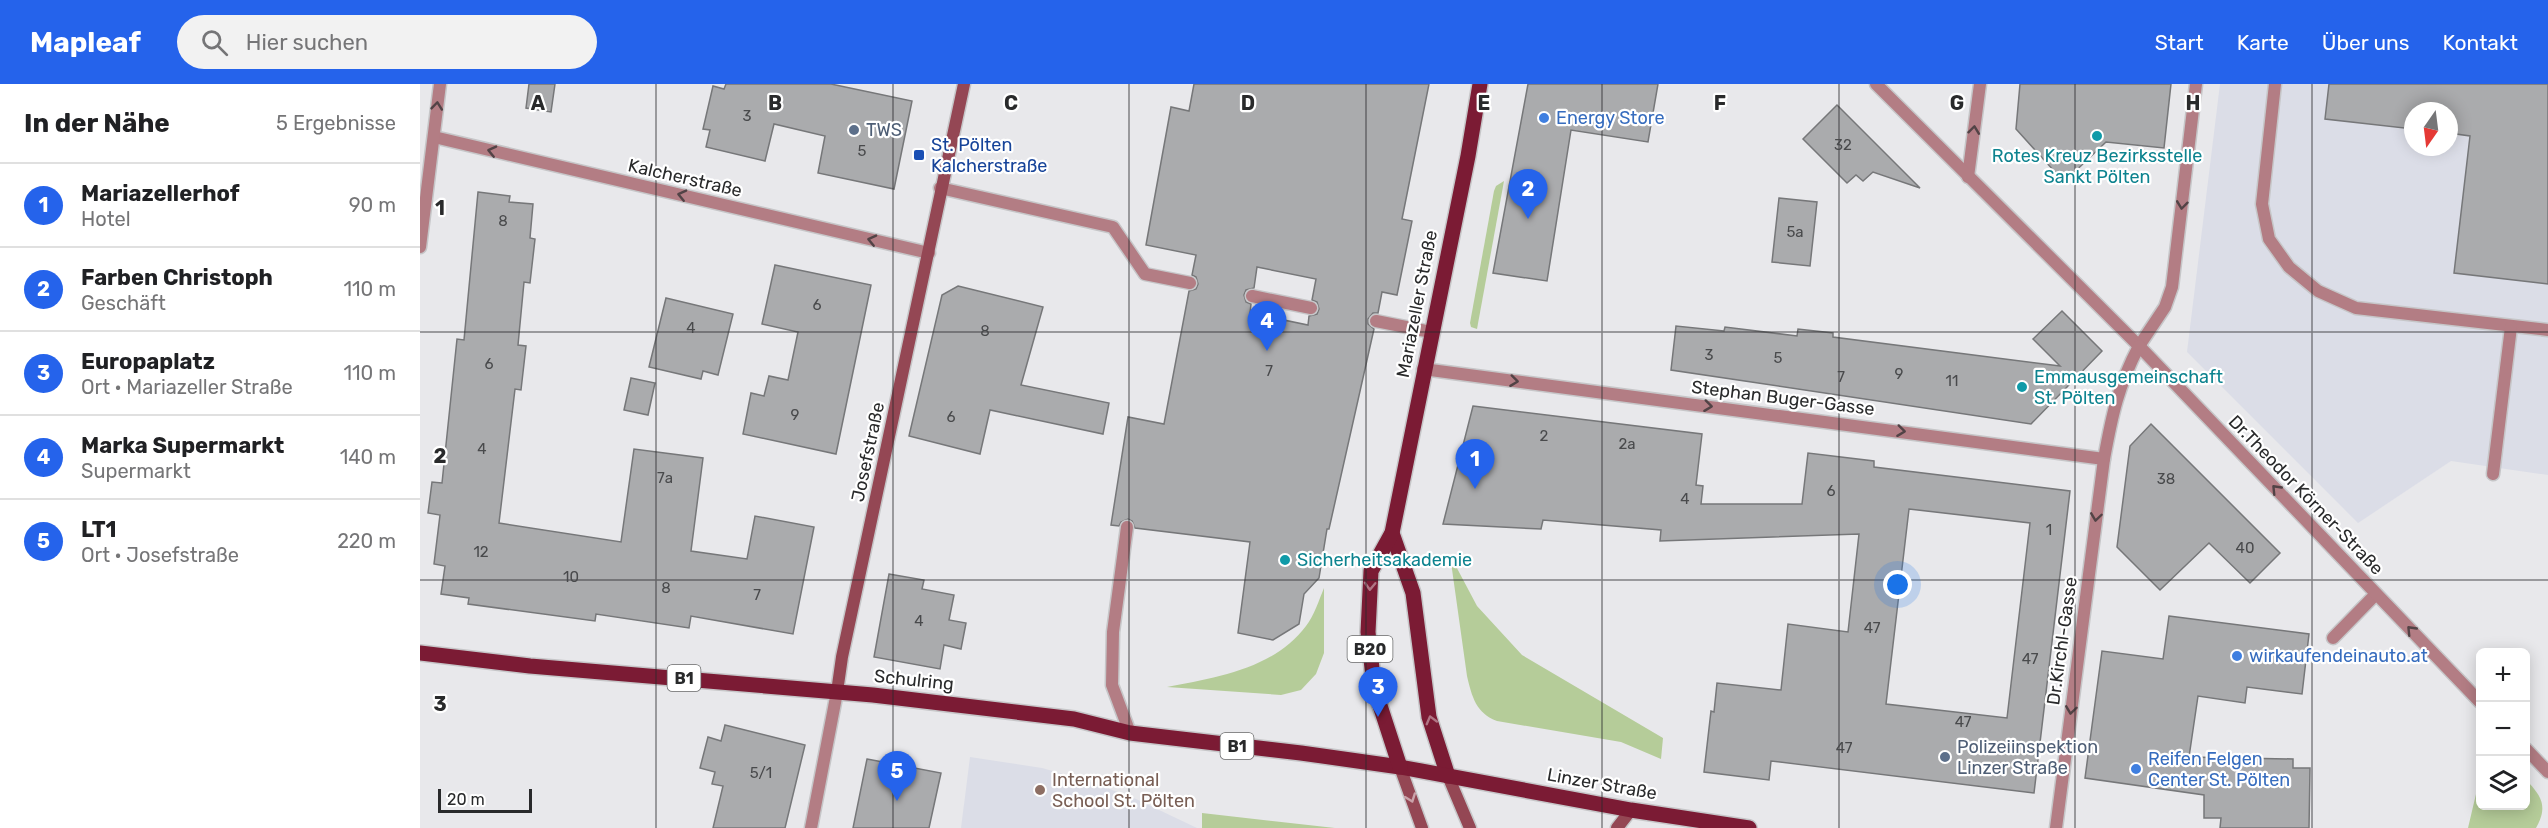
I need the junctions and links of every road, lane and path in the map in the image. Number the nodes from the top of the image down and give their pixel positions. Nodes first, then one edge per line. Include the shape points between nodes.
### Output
1 (440, 84) edge
2 (964, 84) edge
3 (1480, 84) edge
4 (1876, 84) edge
5 (1980, 84) edge
6 (2196, 84) edge
7 (2275, 84) edge
8 (434, 137) junction
9 (1968, 177) junction
10 (940, 188) junction
11 (420, 247) edge
12 (928, 253) junction
13 (1190, 283) dead end
14 (1252, 296) dead end
15 (1311, 308) dead end
16 (1376, 321) dead end
17 (2511, 327) junction
18 (2548, 330) edge
19 (1431, 332) junction
20 (2139, 346) junction
21 (1423, 369) junction
22 (2104, 459) junction
23 (2493, 474) dead end
24 (1127, 527) dead end
25 (1392, 533) junction
26 (2376, 594) junction
27 (2333, 638) dead end
28 (420, 653) edge
29 (837, 692) junction
30 (2476, 697) edge
31 (1130, 733) junction
32 (2530, 753) edge
33 (1400, 767) junction
34 (2548, 772) edge
35 (1448, 776) junction
36 (1631, 810) junction
37 (812, 828) edge
38 (1422, 828) edge
39 (1470, 828) edge
40 (1617, 828) edge
41 (1749, 828) edge
42 (2056, 828) edge

8 -> 1 street
2 - 10 street, Josefstraße
3 - 19 main road, Mariazeller Straße / B20
4 - 9 street, Dr.Theodor Körner-Straße
9 -> 5 street
6 -> 20 street, Dr.Kirchl-Gasse via 2172,287 2165,307
7 - 17 street via 2262,204 2269,239 2289,267 2319,291 2356,308
8 - 11 street
12 -> 8 street, Kalcherstraße
9 - 20 street, Dr.Theodor Körner-Straße
10 - 12 street, Josefstraße
10 - 13 street via 1113,227 1144,274
12 - 29 street, Josefstraße
14 - 15 street
16 - 19 street
17 - 18 street
17 - 23 street
19 - 21 main road, Mariazeller Straße / B20
20 - 22 street, Dr.Kirchl-Gasse via 2114,403
26 -> 20 street, Dr.Theodor Körner-Straße
21 -> 22 street, Stephan Buger-Gasse
21 - 25 main road, Mariazeller Straße / B20
22 -> 42 street, Dr.Kirchl-Gasse
24 - 31 street via 1113,632 1112,685
25 -> 33 main road, Mariazeller Straße / B20 via 1371,570 1368,632 1374,687
35 -> 25 main road, Mariazeller Straße / B20 via 1429,717 1413,593
26 - 27 street
30 -> 26 street, Dr.Theodor Körner-Straße
28 - 29 main road, Schulring / B1
29 - 31 main road, Schulring / B1 via 1074,718
29 - 37 street, Josefstraße
31 - 33 main road, Schulring / B1
32 - 34 street
33 - 35 main road, B1
33 -> 38 street
35 - 36 main road, Linzer Straße / B1
35 - 39 street
36 - 40 street
36 - 41 main road, Linzer Straße / B1

